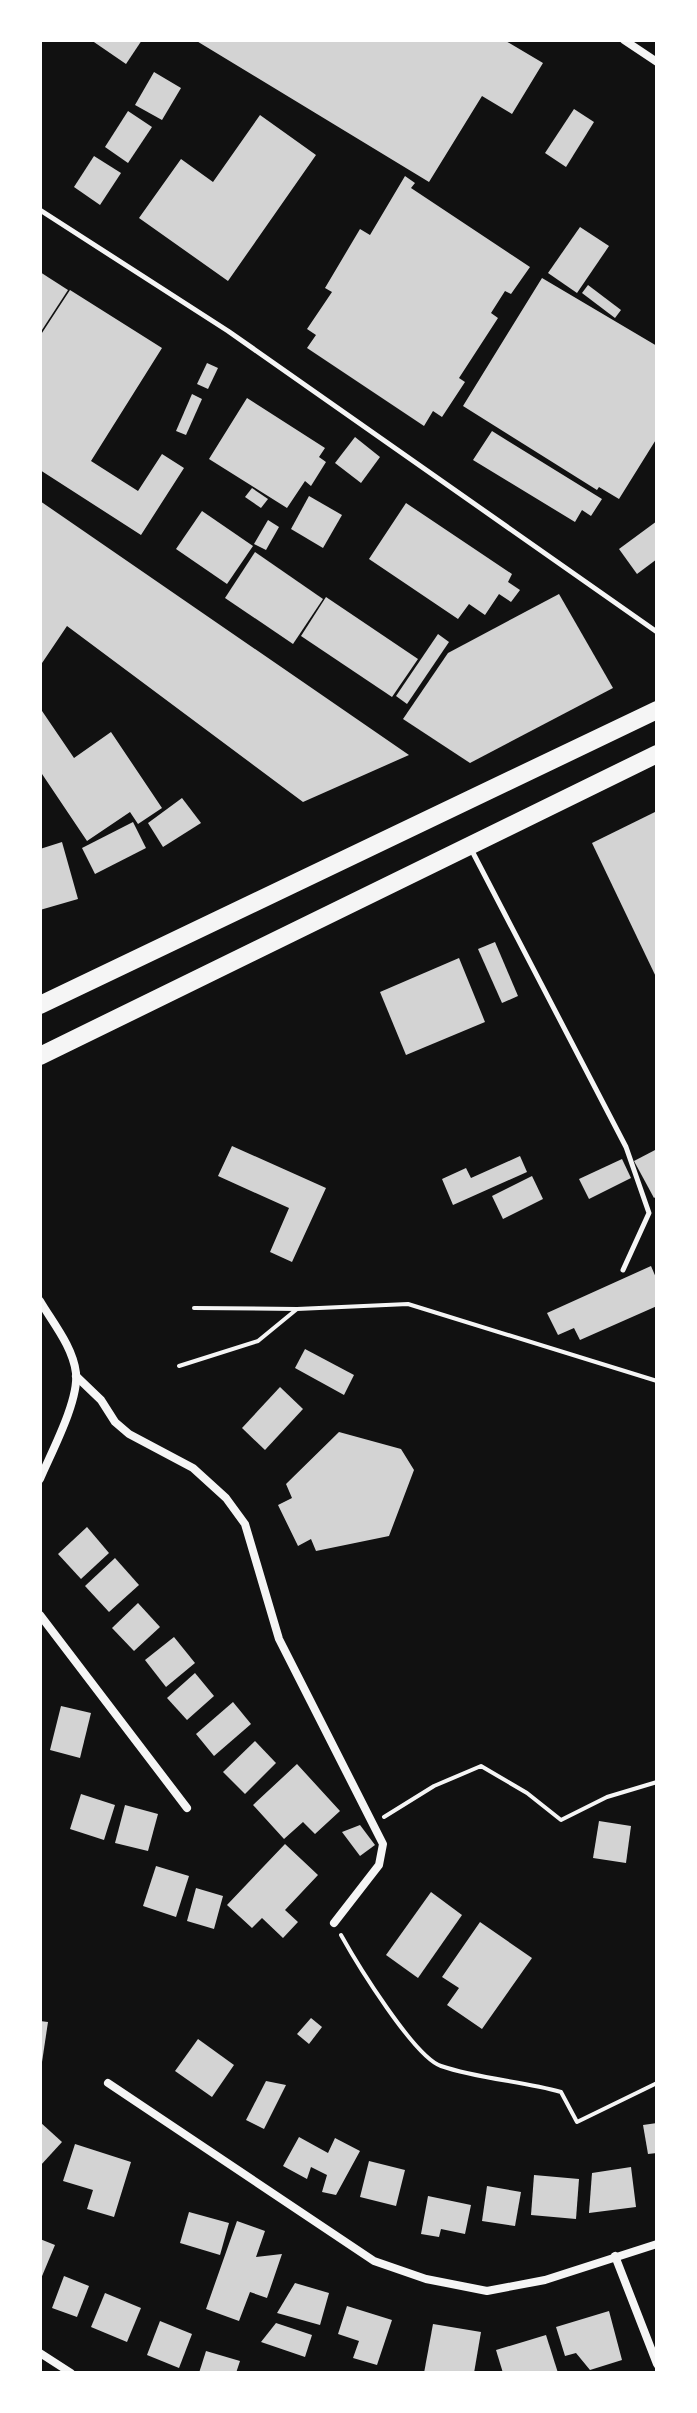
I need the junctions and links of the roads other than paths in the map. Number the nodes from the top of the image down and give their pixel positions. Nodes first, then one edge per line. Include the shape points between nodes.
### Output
1 (624, 40) edge
2 (657, 62) edge
3 (40, 210) edge
4 (657, 632) edge
5 (657, 710) edge
6 (657, 754) edge
7 (469, 845) junction
8 (40, 1005) edge
9 (40, 1056) edge
10 (623, 1270) dead end
11 (40, 1301) edge
12 (76, 1376) junction
13 (40, 1479) edge
14 (40, 1615) edge
15 (187, 1808) dead end
16 (334, 1923) road end
17 (108, 2083) dead end
18 (657, 2244) edge
19 (615, 2256) junction
20 (40, 2353) edge
21 (657, 2364) edge
22 (71, 2373) edge

1 - 2 street
3 - 4 lane via 228,331
5 - 8 highway
6 - 7 highway
7 - 9 highway
7 - 10 lane via 626,1147 649,1213
11 - 12 street via 70,1352
12 - 13 street
12 - 16 street via 115,1422 193,1468 245,1524 279,1639 383,1844 379,1865
14 - 15 street
17 - 19 street via 374,2261 426,2279 487,2291 545,2280
18 - 19 street
19 - 21 street
20 - 22 street

